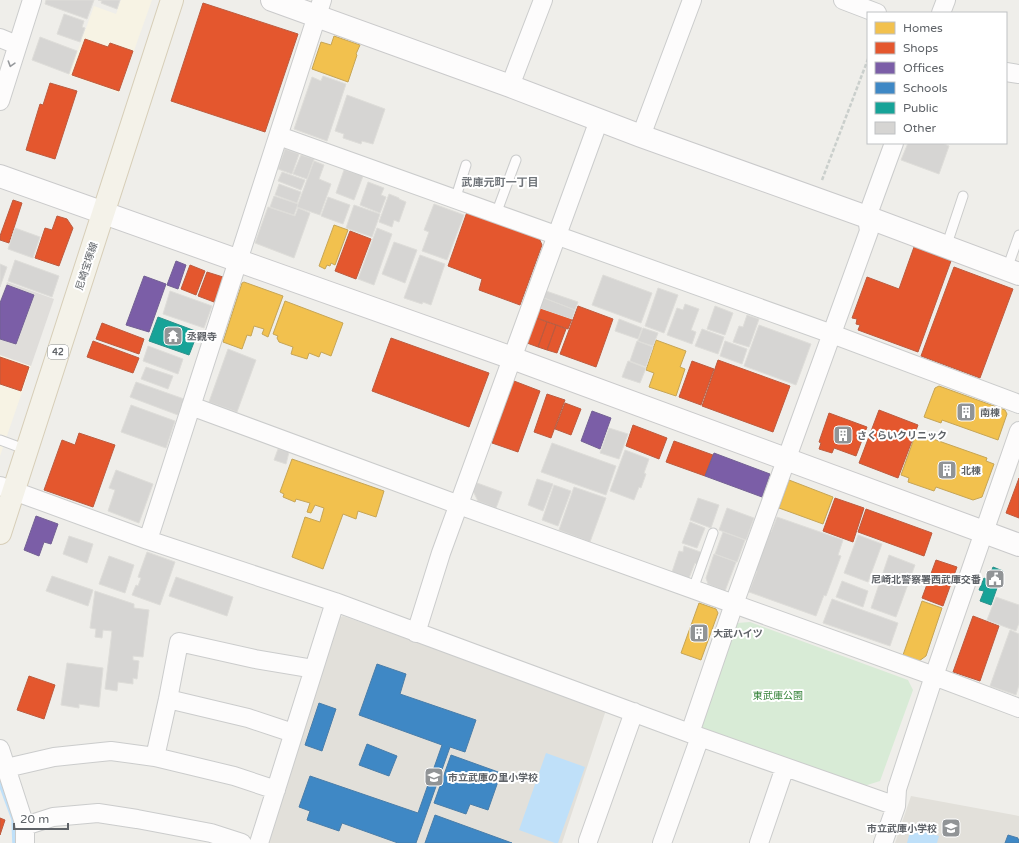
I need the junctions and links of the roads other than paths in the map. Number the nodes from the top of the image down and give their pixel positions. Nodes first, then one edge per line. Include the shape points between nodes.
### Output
1 (32, 0) edge
2 (172, 0) edge
3 (272, 0) edge
4 (543, 0) edge
5 (692, 0) edge
6 (843, 0) edge
7 (946, 0) edge
8 (319, 8) edge
9 (874, 12) edge
10 (941, 12) edge
11 (0, 38) edge
12 (17, 45) junction
13 (1007, 72) edge
14 (1019, 74) edge
15 (510, 86) junction
16 (0, 101) edge
17 (599, 120) junction
18 (279, 136) junction
19 (641, 136) junction
20 (894, 144) edge
21 (516, 160) dead end
22 (466, 165) dead end
23 (0, 176) edge
24 (963, 196) dead end
25 (455, 200) junction
26 (104, 212) junction
27 (496, 214) junction
28 (867, 216) junction
29 (1019, 235) edge
30 (557, 236) junction
31 (946, 247) junction
32 (238, 261) junction
33 (1013, 272) edge
34 (832, 334) junction
35 (512, 358) junction
36 (1019, 404) edge
37 (191, 406) junction
38 (1019, 431) edge
39 (0, 440) edge
40 (26, 450) junction
41 (787, 459) junction
42 (7, 489) edge
43 (458, 505) junction
44 (983, 532) junction
45 (0, 533) edge
46 (713, 534) dead end
47 (148, 540) junction
48 (1019, 545) edge
49 (693, 589) junction
50 (335, 602) junction
51 (734, 604) junction
52 (416, 633) junction
53 (314, 669) junction
54 (934, 676) junction
55 (168, 699) junction
56 (1019, 708) edge
57 (634, 712) junction
58 (293, 733) junction
59 (695, 735) junction
60 (0, 749) edge
61 (155, 757) junction
62 (785, 767) junction
63 (7, 770) junction
64 (276, 790) junction
65 (896, 806) junction
66 (25, 834) edge
67 (588, 841) dead end
68 (242, 843) edge
69 (259, 843) edge
70 (662, 843) edge
71 (759, 843) edge
72 (883, 843) edge

1 - 12 street
2 - 26 main road, 尼崎宝塚線 / 42
3 - 8 street
4 - 15 street
5 - 19 street
6 - 9 street
7 - 10 street
8 - 15 street
8 - 18 street
11 - 12 street
12 -> 16 street
13 - 14 street
15 - 17 street
17 - 19 street
17 - 30 street
18 - 25 street
18 - 32 street
19 - 28 street
20 - 28 street
21 - 27 lane
22 - 25 lane
23 - 26 street
24 - 31 lane
25 - 27 street
26 - 32 street
26 - 40 main road, 尼崎宝塚線 / 42
27 - 30 street
28 - 31 street
28 - 34 street via 869,231
29 - 33 lane
30 - 34 street
30 - 35 street
31 - 33 street
32 - 35 street
32 - 37 street
34 - 36 street
34 - 41 street
35 - 41 street
35 - 43 street
37 - 43 street
37 - 47 street
38 - 44 street
39 - 40 lane
40 - 42 main road, 尼崎宝塚線 / 42
41 - 44 street
41 - 51 street
42 - 45 main road, 尼崎宝塚線 / 42
42 - 47 street
43 - 49 street
43 - 52 street
44 - 48 street
44 - 54 street
46 - 49 lane
47 - 50 street
49 - 51 street
50 - 52 street
50 - 53 street
51 - 54 street
51 - 59 street
52 - 57 street
53 - 55 street via 180,642
53 - 58 street
54 - 56 street
54 - 65 street via 898,789
55 - 58 street via 248,718
55 - 61 street
57 - 59 street
57 - 67 street
58 - 64 street
59 - 62 street
59 - 70 street
60 - 63 street
61 - 63 street via 111,751 54,757
61 - 64 street via 234,776
62 - 65 street
62 - 71 street
63 - 66 street
64 - 69 street
65 - 72 street
66 - 68 street via 53,817 98,813 211,833

